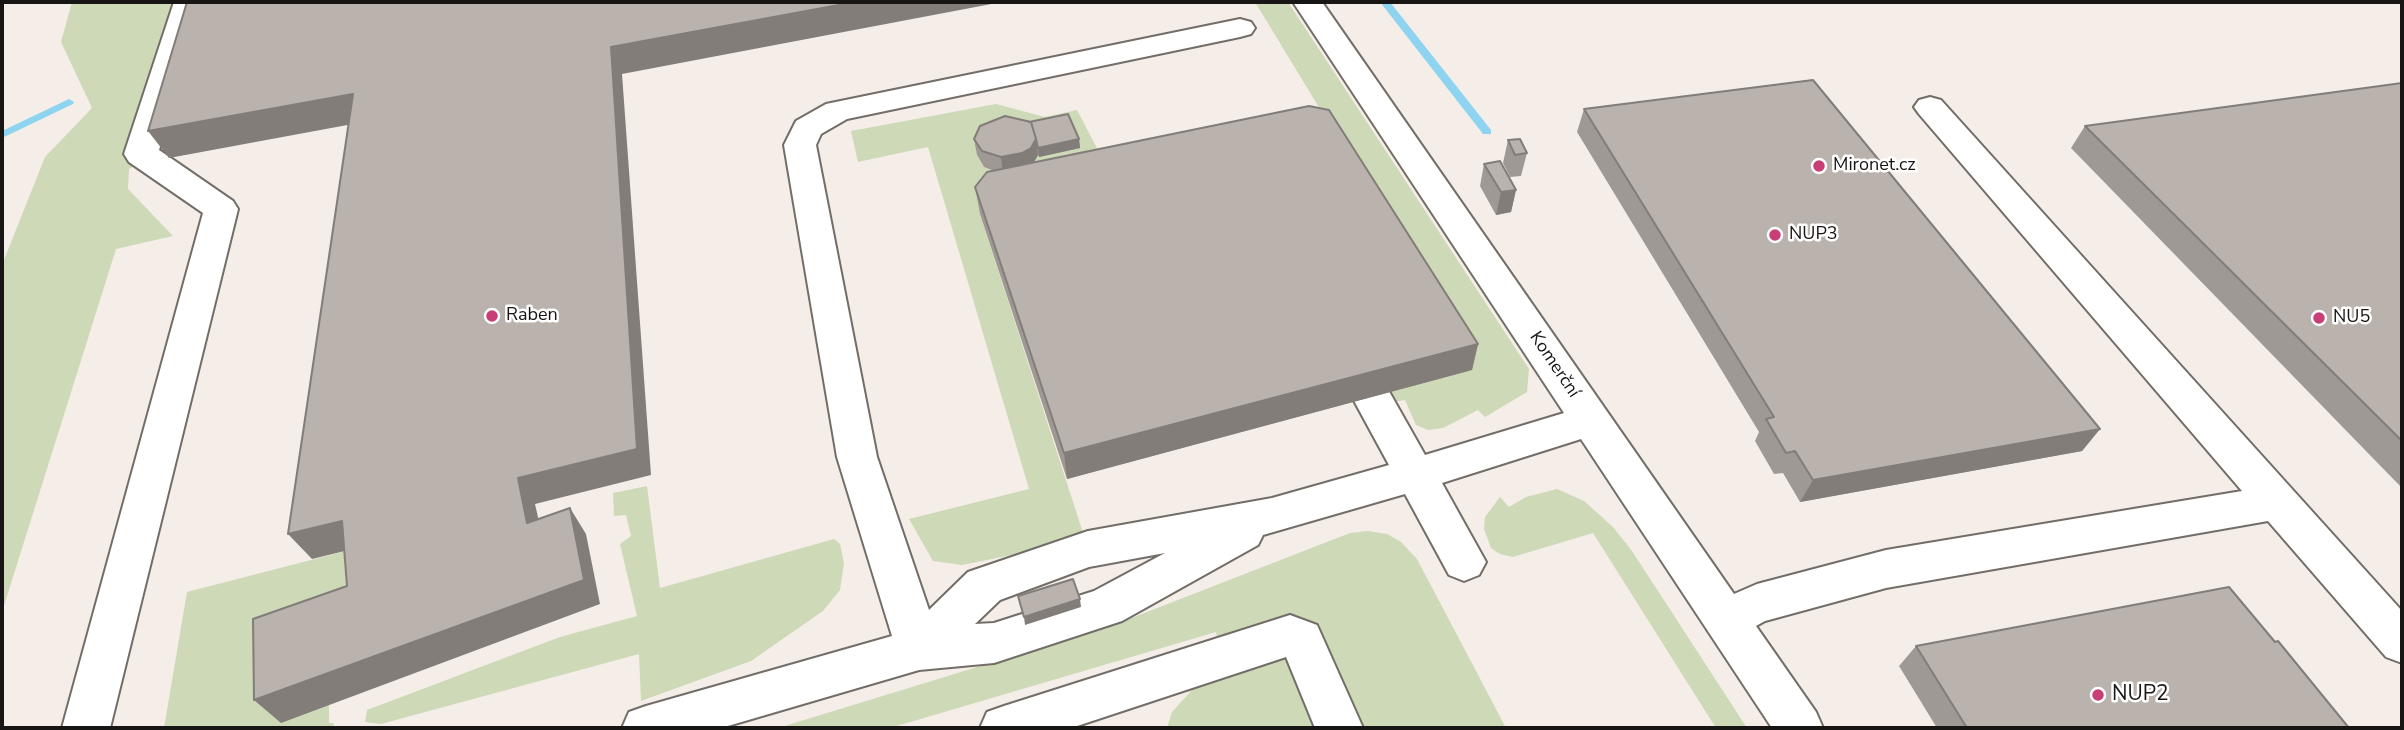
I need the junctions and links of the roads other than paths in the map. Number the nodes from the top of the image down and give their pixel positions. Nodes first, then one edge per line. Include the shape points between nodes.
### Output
1 (188, 2) edge
2 (1308, 2) edge
3 (1240, 28) dead end
4 (1930, 107) dead end
5 (1372, 397) edge
6 (1592, 420) junction
7 (1417, 474) junction
8 (2277, 502) junction
9 (1272, 516) junction
10 (1464, 562) dead end
11 (1726, 618) junction
12 (2402, 643) edge
13 (919, 649) junction
14 (86, 728) edge
15 (646, 728) edge
16 (1004, 728) edge
17 (1339, 728) edge
18 (1800, 728) edge

1 - 14 street via 141,155 221,209
2 - 6 street, Komerční
3 - 13 street via 837,111 807,128 800,145 857,457
4 - 8 street
5 - 7 street
6 - 7 street
6 - 11 street, Komerční
7 - 9 street
7 - 10 street
8 - 11 street via 1886,569 1757,604
8 - 12 street
9 - 13 street via 1106,607 994,643
9 - 13 street via 1088,549 984,586
11 - 18 street, Komerční
13 - 15 street
16 - 17 street via 1290,635 1301,639

